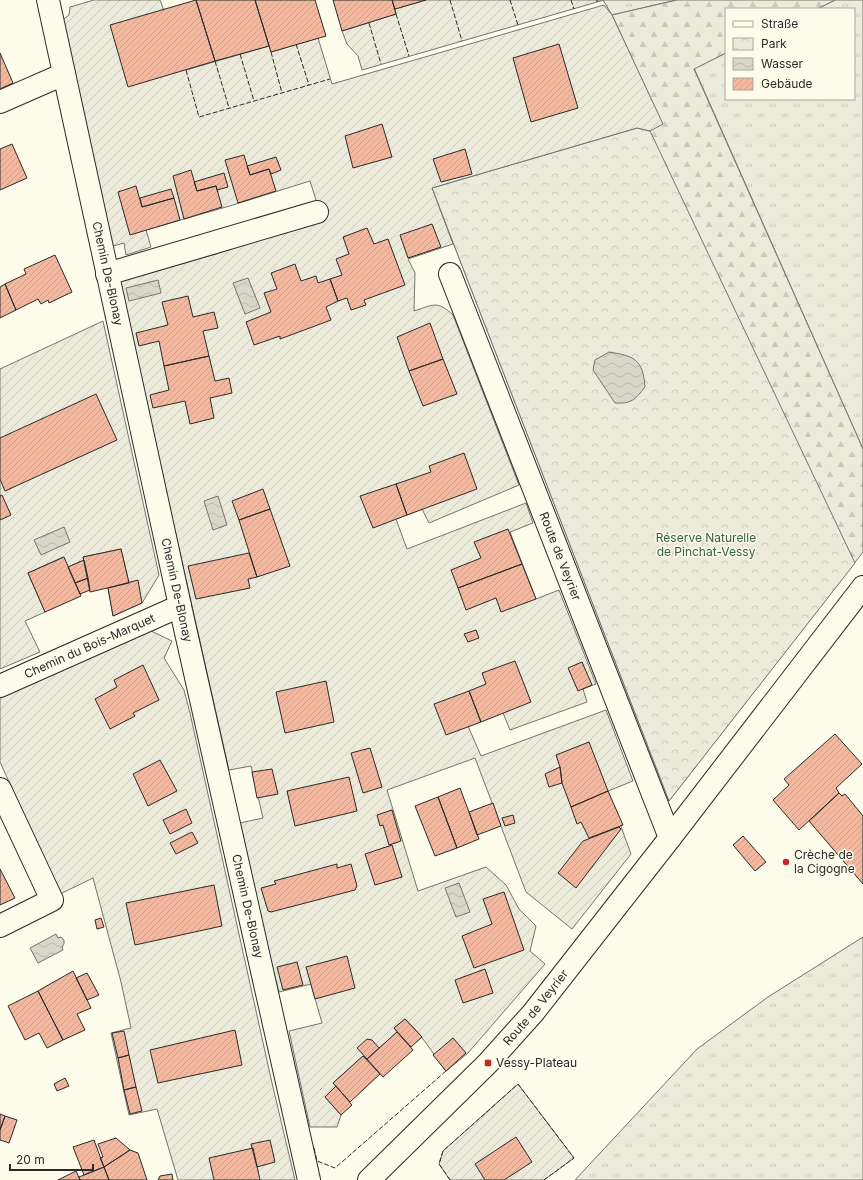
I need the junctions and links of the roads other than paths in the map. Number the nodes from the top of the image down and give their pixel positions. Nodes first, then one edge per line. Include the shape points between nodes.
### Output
1 (48, 0) edge
2 (64, 74) junction
3 (0, 102) edge
4 (317, 212) dead end
5 (107, 274) junction
6 (450, 274) dead end
7 (863, 587) edge
8 (180, 606) junction
9 (0, 686) edge
10 (0, 789) edge
11 (670, 838) junction
12 (0, 926) edge
13 (309, 1180) edge
14 (370, 1180) edge

1 - 2 street, Chemin De-Blonay
2 - 3 street
2 - 5 street, Chemin De-Blonay
4 - 5 street
5 - 8 street, Chemin De-Blonay
6 - 11 street, Route de Veyrier
7 - 11 street, Route de Veyrier
8 - 9 street, Chemin du Bois-Marquet
8 - 13 street, Chemin De-Blonay
10 - 12 street via 52,900
11 - 14 street, Route de Veyrier via 578,957 511,1038

